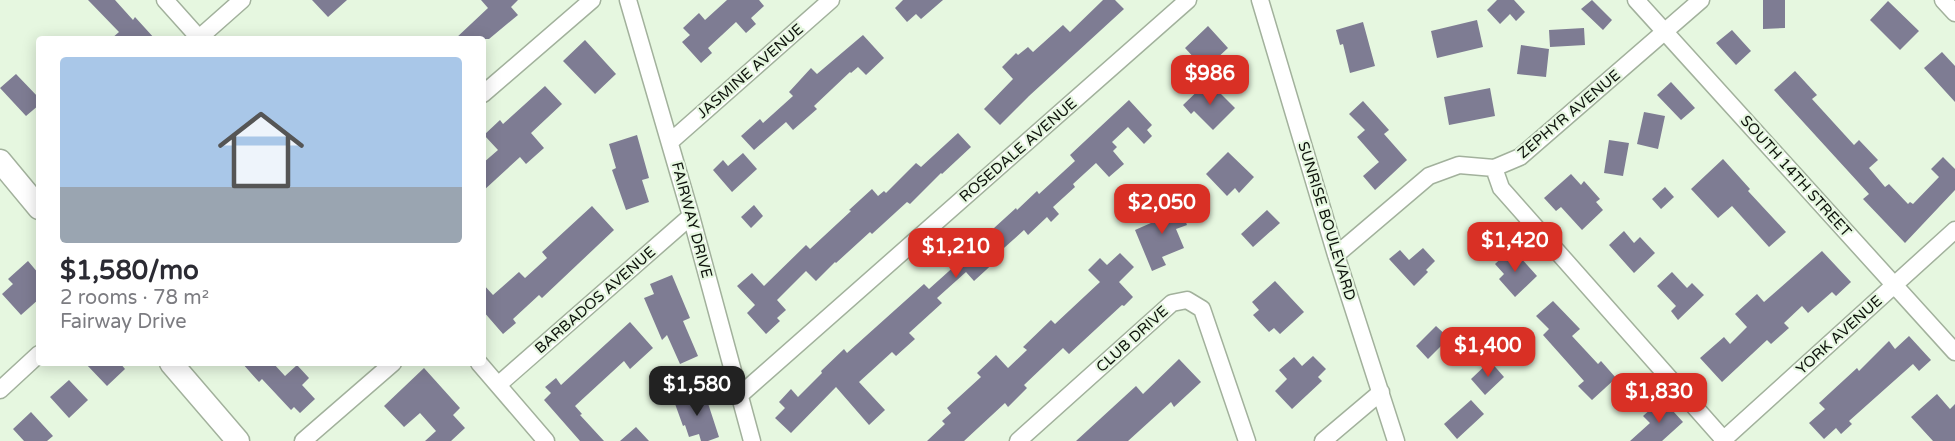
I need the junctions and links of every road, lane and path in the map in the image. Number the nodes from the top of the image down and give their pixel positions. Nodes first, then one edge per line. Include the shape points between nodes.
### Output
1 (165, 0) edge
2 (242, 0) edge
3 (592, 0) edge
4 (628, 0) edge
5 (831, 0) edge
6 (1188, 0) edge
7 (1260, 0) edge
8 (1636, 0) edge
9 (1701, 0) edge
10 (1943, 0) edge
11 (1955, 14) edge
12 (1665, 32) junction
13 (197, 36) edge
14 (201, 36) edge
15 (486, 91) edge
16 (670, 142) junction
17 (0, 161) edge
18 (1494, 168) junction
19 (36, 204) edge
20 (691, 216) junction
21 (1955, 230) edge
22 (1336, 255) junction
23 (1894, 285) junction
24 (1955, 352) edge
25 (36, 357) edge
26 (174, 366) edge
27 (390, 366) edge
28 (481, 366) edge
29 (498, 385) junction
30 (0, 390) edge
31 (1381, 392) junction
32 (740, 395) junction
33 (238, 441) edge
34 (303, 441) edge
35 (546, 441) edge
36 (752, 441) edge
37 (1018, 441) edge
38 (1247, 441) edge
39 (1323, 441) edge
40 (1396, 441) edge
41 (1724, 441) edge

1 - 13 street
2 - 14 street
3 - 15 street
4 - 16 street, FAIRWAY DRIVE
5 - 16 street, JASMINE AVENUE
6 - 32 street, ROSEDALE AVENUE
7 - 22 street, SUNRISE BOULEVARD
8 - 12 street, SOUTH 14TH STREET
9 - 12 street, ZEPHYR AVENUE
10 - 11 street
12 - 18 street, ZEPHYR AVENUE via 1520,157
12 - 23 street, SOUTH 14TH STREET
16 - 20 street, FAIRWAY DRIVE
17 - 19 main road
18 - 22 street, ZEPHYR AVENUE via 1459,165 1429,176
18 - 41 street via 1501,188
20 - 29 street, BARBADOS AVENUE
20 - 32 street, FAIRWAY DRIVE
21 - 23 street, YORK AVENUE
22 - 31 street, SUNRISE BOULEVARD
23 - 24 street, SOUTH 14TH STREET
23 - 41 street, YORK AVENUE
25 - 30 street
26 - 33 main road
27 - 34 street
28 - 29 street
29 - 35 street
31 - 39 street
31 - 40 street, SUNRISE BOULEVARD
32 - 36 street, FAIRWAY DRIVE
37 - 38 street, CLUB DRIVE via 1172,303 1187,300 1202,309

